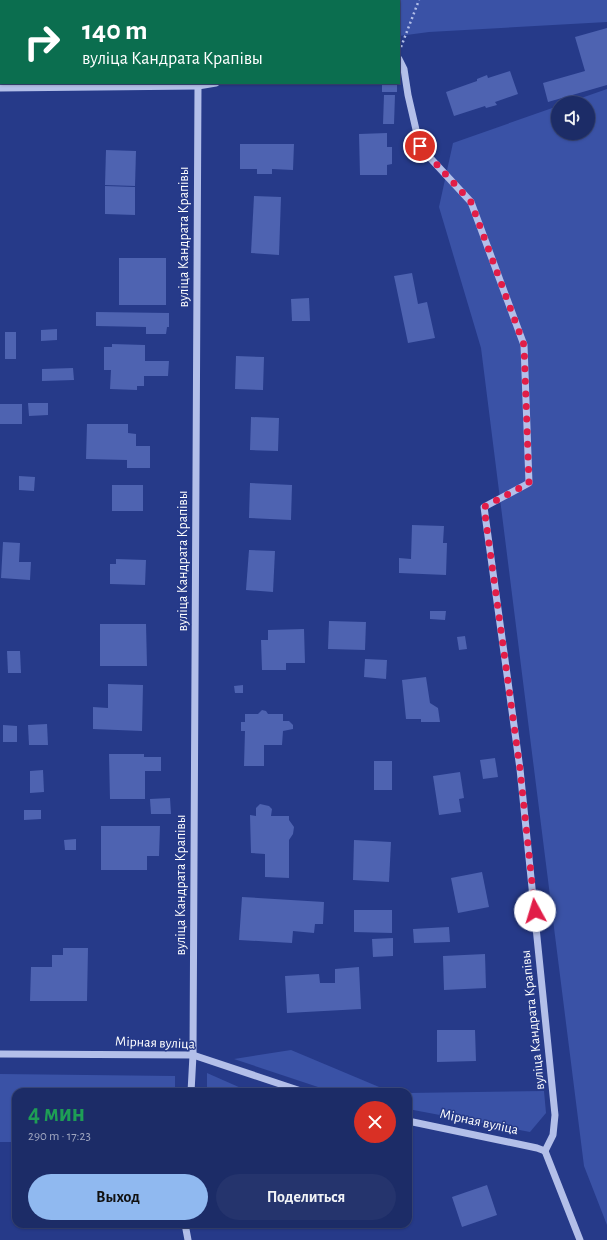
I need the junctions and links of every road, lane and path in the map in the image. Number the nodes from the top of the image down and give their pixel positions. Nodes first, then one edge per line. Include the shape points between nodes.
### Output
1 (419, 0) edge
2 (400, 49) edge
3 (400, 61) edge
4 (210, 84) edge
5 (198, 86) junction
6 (0, 88) edge
7 (0, 1054) edge
8 (193, 1055) junction
9 (191, 1088) edge
10 (292, 1088) edge
11 (412, 1122) edge
12 (545, 1151) junction
13 (186, 1228) edge
14 (188, 1240) edge
15 (580, 1240) edge

1 - 2 path
3 - 12 street, вуліца Кандрата Крапівы via 404,69 420,146 471,202 524,345 529,483 484,507 520,769 555,1115 553,1135
4 - 5 street
5 - 6 street
5 - 8 street, вуліца Кандрата Крапівы
7 - 8 street, Мірная вуліца
8 - 9 street, вуліца Кандрата Крапівы
8 - 10 street, Мірная вуліца
11 - 12 street, Мірная вуліца
12 - 15 street
13 - 14 street

